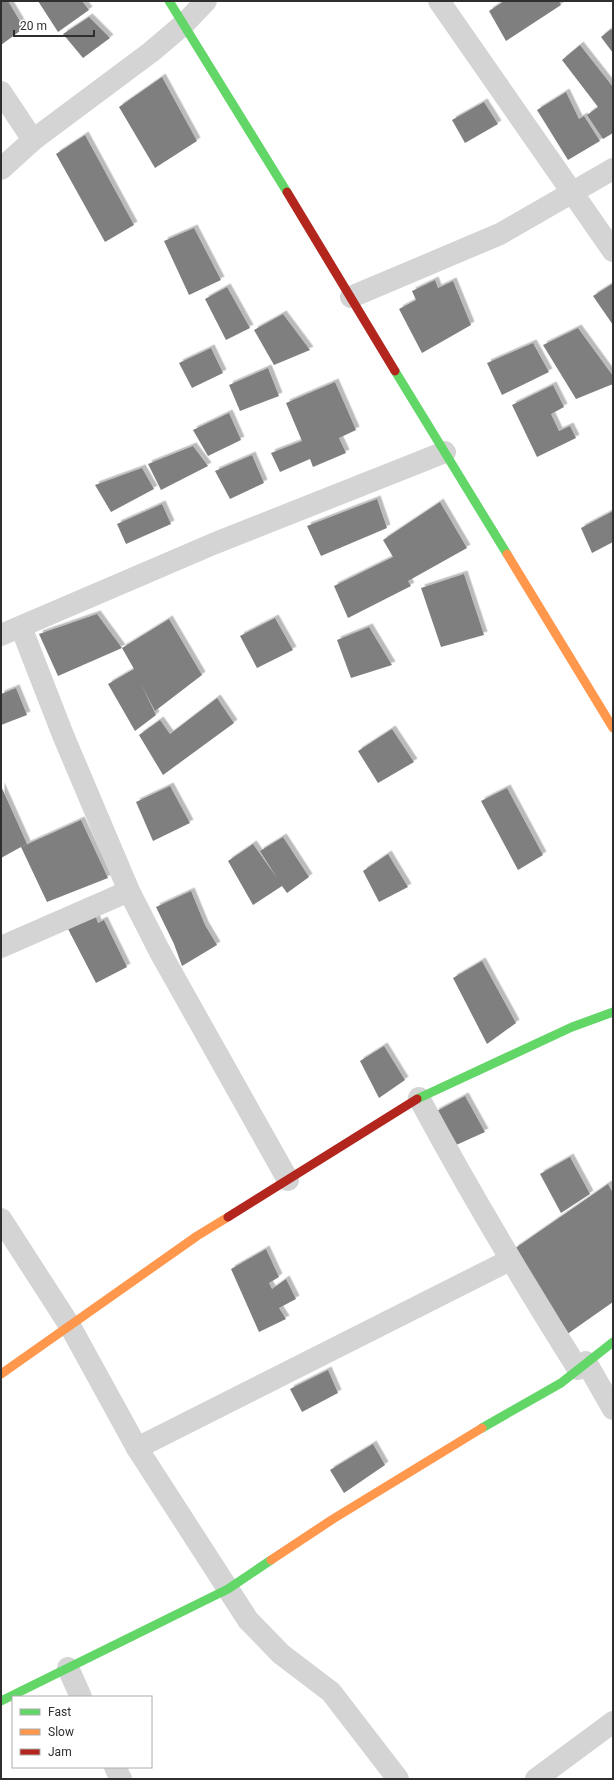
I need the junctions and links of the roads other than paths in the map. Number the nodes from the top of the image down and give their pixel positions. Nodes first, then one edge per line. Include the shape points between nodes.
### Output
1 (169, 1) edge
2 (206, 1) edge
3 (439, 1) edge
4 (184, 24) junction
5 (1, 92) edge
6 (33, 140) junction
7 (1, 169) edge
8 (613, 169) edge
9 (572, 193) junction
10 (613, 251) edge
11 (351, 297) junction
12 (445, 452) junction
13 (21, 627) junction
14 (1, 635) edge
15 (613, 728) edge
16 (129, 891) junction
17 (1, 947) edge
18 (613, 1012) edge
19 (419, 1098) junction
20 (288, 1180) junction
21 (1, 1219) edge
22 (510, 1260) junction
23 (70, 1326) junction
24 (613, 1342) edge
25 (582, 1366) junction
26 (1, 1374) edge
27 (613, 1409) edge
28 (137, 1448) junction
29 (228, 1589) junction
30 (68, 1668) junction
31 (82, 1696) edge
32 (1, 1700) edge
33 (613, 1722) edge
34 (116, 1768) edge
35 (121, 1779) edge
36 (398, 1779) edge
37 (536, 1779) edge

1 - 4 street
2 - 4 street
3 - 9 street
4 - 6 street via 151,52
4 - 11 street
5 - 6 street
6 - 7 street
8 - 9 street
9 - 10 street
9 - 11 street via 500,234
11 - 12 street
12 - 13 street via 212,544
12 - 15 street
13 - 14 street
13 - 16 street via 63,735
16 - 17 street
16 - 20 street via 160,952
18 - 19 street via 572,1027
19 - 20 street
19 - 22 street via 470,1193
20 - 23 street via 198,1236
21 - 23 street
22 - 25 street
22 - 28 street
23 - 26 street
23 - 28 street
24 - 25 street
25 - 27 street
25 - 29 street via 561,1382 447,1448 353,1507
28 - 29 street
29 - 30 street
29 - 36 street via 248,1620 281,1654 331,1692
30 - 31 street
30 - 32 street
33 - 37 street
34 - 35 street

